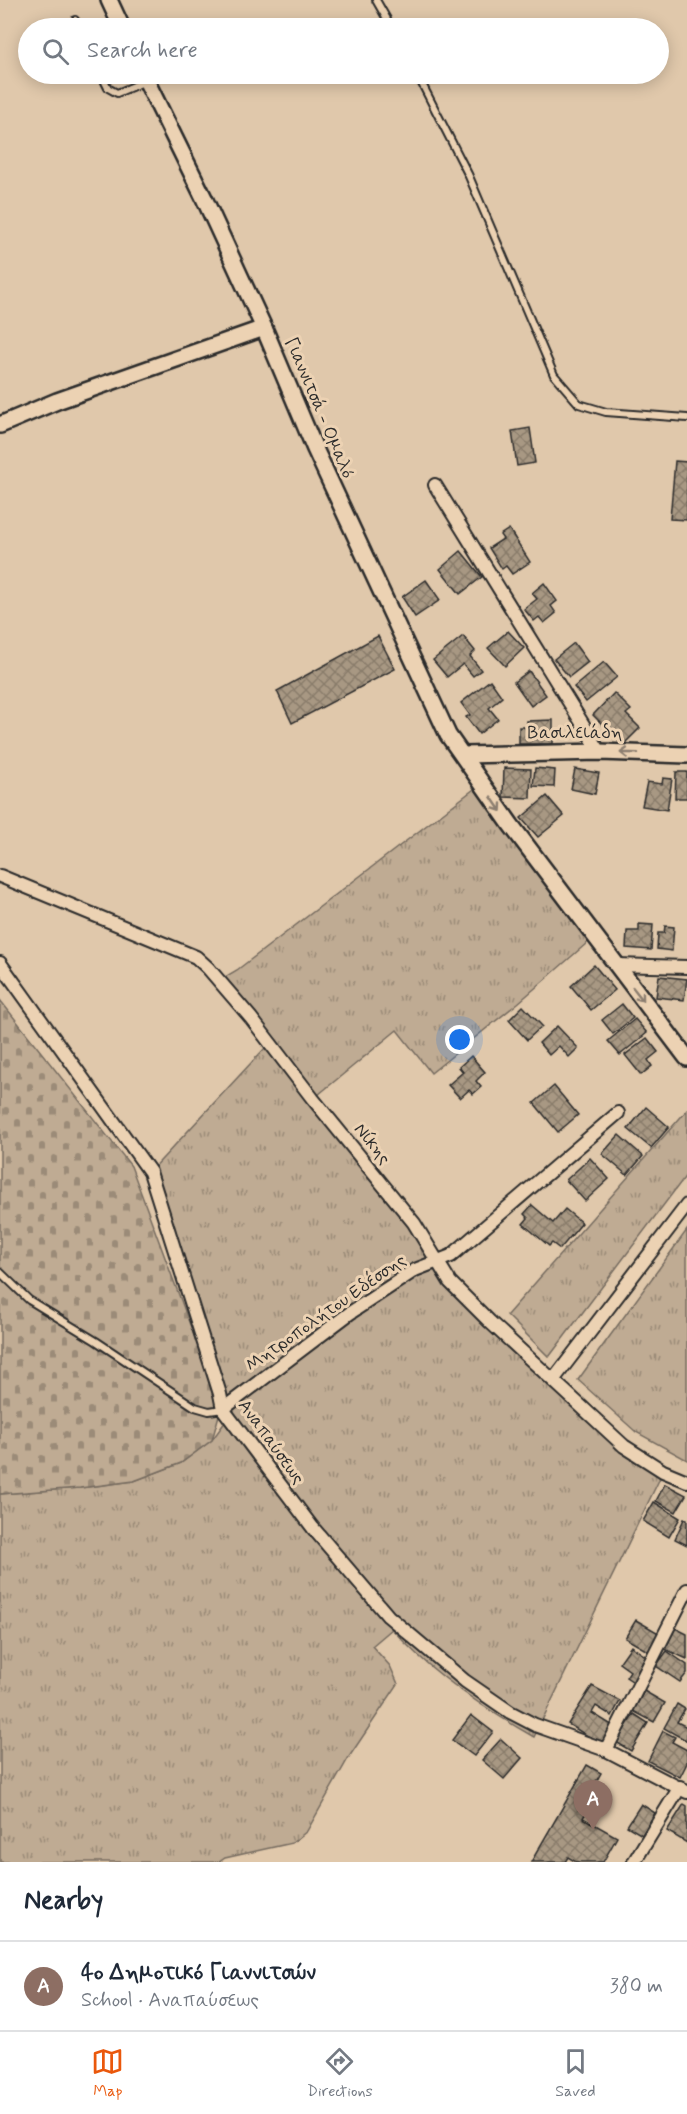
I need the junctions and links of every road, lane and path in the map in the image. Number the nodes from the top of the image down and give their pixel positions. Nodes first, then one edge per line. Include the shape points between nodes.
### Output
1 (109, 0) edge
2 (376, 0) edge
3 (117, 18) edge
4 (386, 18) edge
5 (106, 84) edge
6 (133, 84) edge
7 (148, 84) edge
8 (422, 84) edge
9 (264, 328) junction
10 (687, 418) edge
11 (0, 425) edge
12 (435, 485) dead end
13 (600, 752) junction
14 (464, 755) junction
15 (687, 755) edge
16 (0, 876) edge
17 (0, 963) edge
18 (616, 965) junction
19 (687, 967) edge
20 (687, 1058) edge
21 (618, 1113) dead end
22 (687, 1205) edge
23 (438, 1262) junction
24 (0, 1272) edge
25 (554, 1379) junction
26 (223, 1409) junction
27 (687, 1481) edge
28 (687, 1590) edge
29 (606, 1750) junction
30 (683, 1789) edge
31 (634, 1862) edge

1 - 3 street
2 - 4 lane
5 - 6 lane via 117,93
7 - 9 street, Γιαννιτσά - Ομαλό
8 - 10 lane via 468,174 554,375 579,404 606,412
9 - 11 street
9 - 14 street, Γιαννιτσά - Ομαλό via 315,449 438,714
12 - 13 street
13 - 14 street, Βασιλειάδη
15 -> 13 street, Βασιλειάδη
14 -> 18 street, Γιαννιτσά - Ομαλό
16 - 23 street, Νίκης via 202,962 414,1223
17 - 26 street, Αναπαύσεως via 150,1172
18 - 19 street
18 -> 20 street, Γιαννιτσά - Ομαλό
21 - 23 street, Μητροπολήτου Εδέσσης via 451,1256
22 - 25 street
23 - 25 street, Νίκης via 463,1296
23 - 26 street, Μητροπολήτου Εδέσσης via 415,1270 350,1313
24 - 26 lane via 29,1299 195,1407
25 - 27 street, Νίκης via 624,1446
26 - 29 street, Αναπαύσεως via 313,1528 397,1624 465,1681 510,1712 546,1730
28 - 29 street
29 - 30 street, Αναπαύσεως
30 - 31 street

